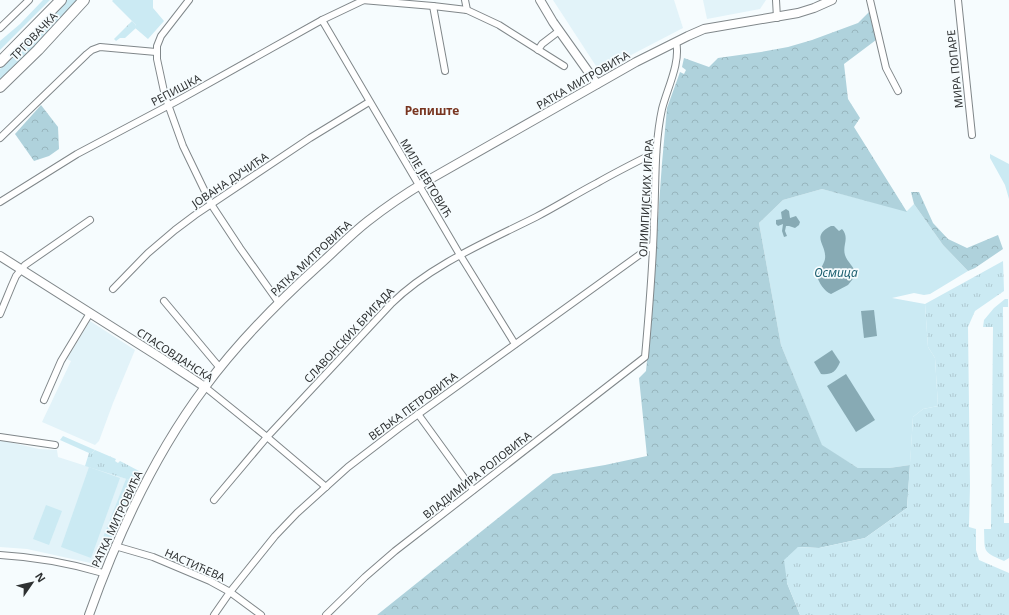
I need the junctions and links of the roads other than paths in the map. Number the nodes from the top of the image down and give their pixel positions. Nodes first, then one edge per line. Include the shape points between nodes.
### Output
1 (29, 0) edge
2 (61, 0) edge
3 (84, 0) edge
4 (189, 0) edge
5 (363, 0) edge
6 (465, 0) edge
7 (540, 0) edge
8 (776, 0) edge
9 (832, 0) edge
10 (870, 0) edge
11 (958, 0) edge
12 (433, 6) junction
13 (467, 10) junction
14 (777, 18) junction
15 (322, 20) junction
16 (0, 28) edge
17 (559, 31) junction
18 (676, 42) junction
19 (538, 50) junction
20 (156, 52) junction
21 (0, 62) edge
22 (564, 66) dead end
23 (445, 71) dead end
24 (597, 84) junction
25 (0, 87) edge
26 (898, 92) dead end
27 (370, 102) junction
28 (168, 106) junction
29 (972, 135) dead end
30 (0, 138) edge
31 (656, 152) junction
32 (419, 186) junction
33 (0, 202) edge
34 (211, 204) junction
35 (90, 220) dead end
36 (653, 245) junction
37 (460, 255) junction
38 (0, 256) edge
39 (21, 269) junction
40 (113, 289) dead end
41 (164, 301) dead end
42 (279, 302) junction
43 (90, 313) junction
44 (0, 314) edge
45 (515, 344) junction
46 (645, 357) joint
47 (220, 368) junction
48 (205, 387) junction
49 (44, 400) dead end
50 (418, 414) junction
51 (0, 437) edge
52 (267, 437) junction
53 (55, 445) dead end
54 (326, 487) junction
55 (472, 490) junction
56 (214, 500) dead end
57 (115, 546) junction
58 (0, 555) edge
59 (103, 573) junction
60 (230, 592) junction
61 (89, 615) edge
62 (214, 615) edge
63 (261, 615) edge
64 (326, 615) edge

1 - 16 street
2 - 21 main road, ТРГОВАЧКА
3 - 25 main road, ТРГОВАЧКА
4 - 20 street via 161,36
5 - 12 street
5 - 15 street, РЕПИШКА
6 - 13 street
7 - 17 street
8 - 14 street
9 - 14 street, РАТКА МИТРОВИЋА via 803,12
10 - 26 street via 886,68
11 - 29 street, МИРА ПОПАРЕ
12 - 13 street
12 - 23 street
13 - 19 street via 499,25
14 - 18 street, РАТКА МИТРОВИЋА via 704,29
15 - 27 street, МИЛЕ ЈЕВТОВИЋ
15 - 28 street, РЕПИШКА
17 - 19 street
17 - 24 street
18 - 24 street, РАТКА МИТРОВИЋА
18 - 31 street, ОЛИМПИЈСКИХ ИГАРА via 678,55 662,109
19 - 22 street
20 - 28 street
20 - 30 street via 96,48
24 - 32 street, РАТКА МИТРОВИЋА
27 - 32 street, МИЛЕ ЈЕВТОВИЋ
27 - 34 street, ЈОВАНА ДУЧИЋА via 310,138
28 - 33 street, РЕПИШКА via 77,154
28 - 34 street
31 - 36 street, ОЛИМПИЈСКИХ ИГАРА
31 - 37 street, СЛАВОНСКИХ БРИГАДА
32 - 37 street, МИЛЕ ЈЕВТОВИЋ
32 - 42 street, РАТКА МИТРОВИЋА via 366,222
34 - 40 street, ЈОВАНА ДУЧИЋА via 157,245
34 - 42 street
35 - 39 street
36 - 45 street, ВЕЉКА ПЕТРОВИЋА
36 - 46 street, ОЛИМПИЈСКИХ ИГАРА
37 - 45 street, МИЛЕ ЈЕВТОВИЋ
37 - 52 street, СЛАВОНСКИХ БРИГАДА via 398,296
38 - 39 street, СПАСОВДАНСКА
39 - 43 street, СПАСОВДАНСКА
39 - 44 street
41 - 47 street
42 - 47 street, РАТКА МИТРОВИЋА
43 - 48 street, СПАСОВДАНСКА
43 - 49 street via 61,361
45 - 50 street, ВЕЉКА ПЕТРОВИЋА
46 - 55 street, ВЛАДИМИРА РОЛОВИЋА
47 - 48 street, РАТКА МИТРОВИЋА
48 - 52 street, СПАСОВДАНСКА
48 - 57 street, РАТКА МИТРОВИЋА via 153,469
50 - 54 street, ВЕЉКА ПЕТРОВИЋА via 373,447
50 - 55 street
51 - 53 street
52 - 54 street, СПАСОВДАНСКА
52 - 56 street, СЛАВОНСКИХ БРИГАДА
54 - 60 street, ВЕЉКА ПЕТРОВИЋА via 275,536
55 - 64 street, ВЛАДИМИРА РОЛОВИЋА via 395,551
57 - 59 street, РАТКА МИТРОВИЋА
57 - 60 street, НАСТИЋЕВА via 184,569
58 - 59 street via 61,562
59 - 61 street, РАТКА МИТРОВИЋА
60 - 62 street, ВЕЉКА ПЕТРОВИЋА
60 - 63 street, НАСТИЋЕВА

